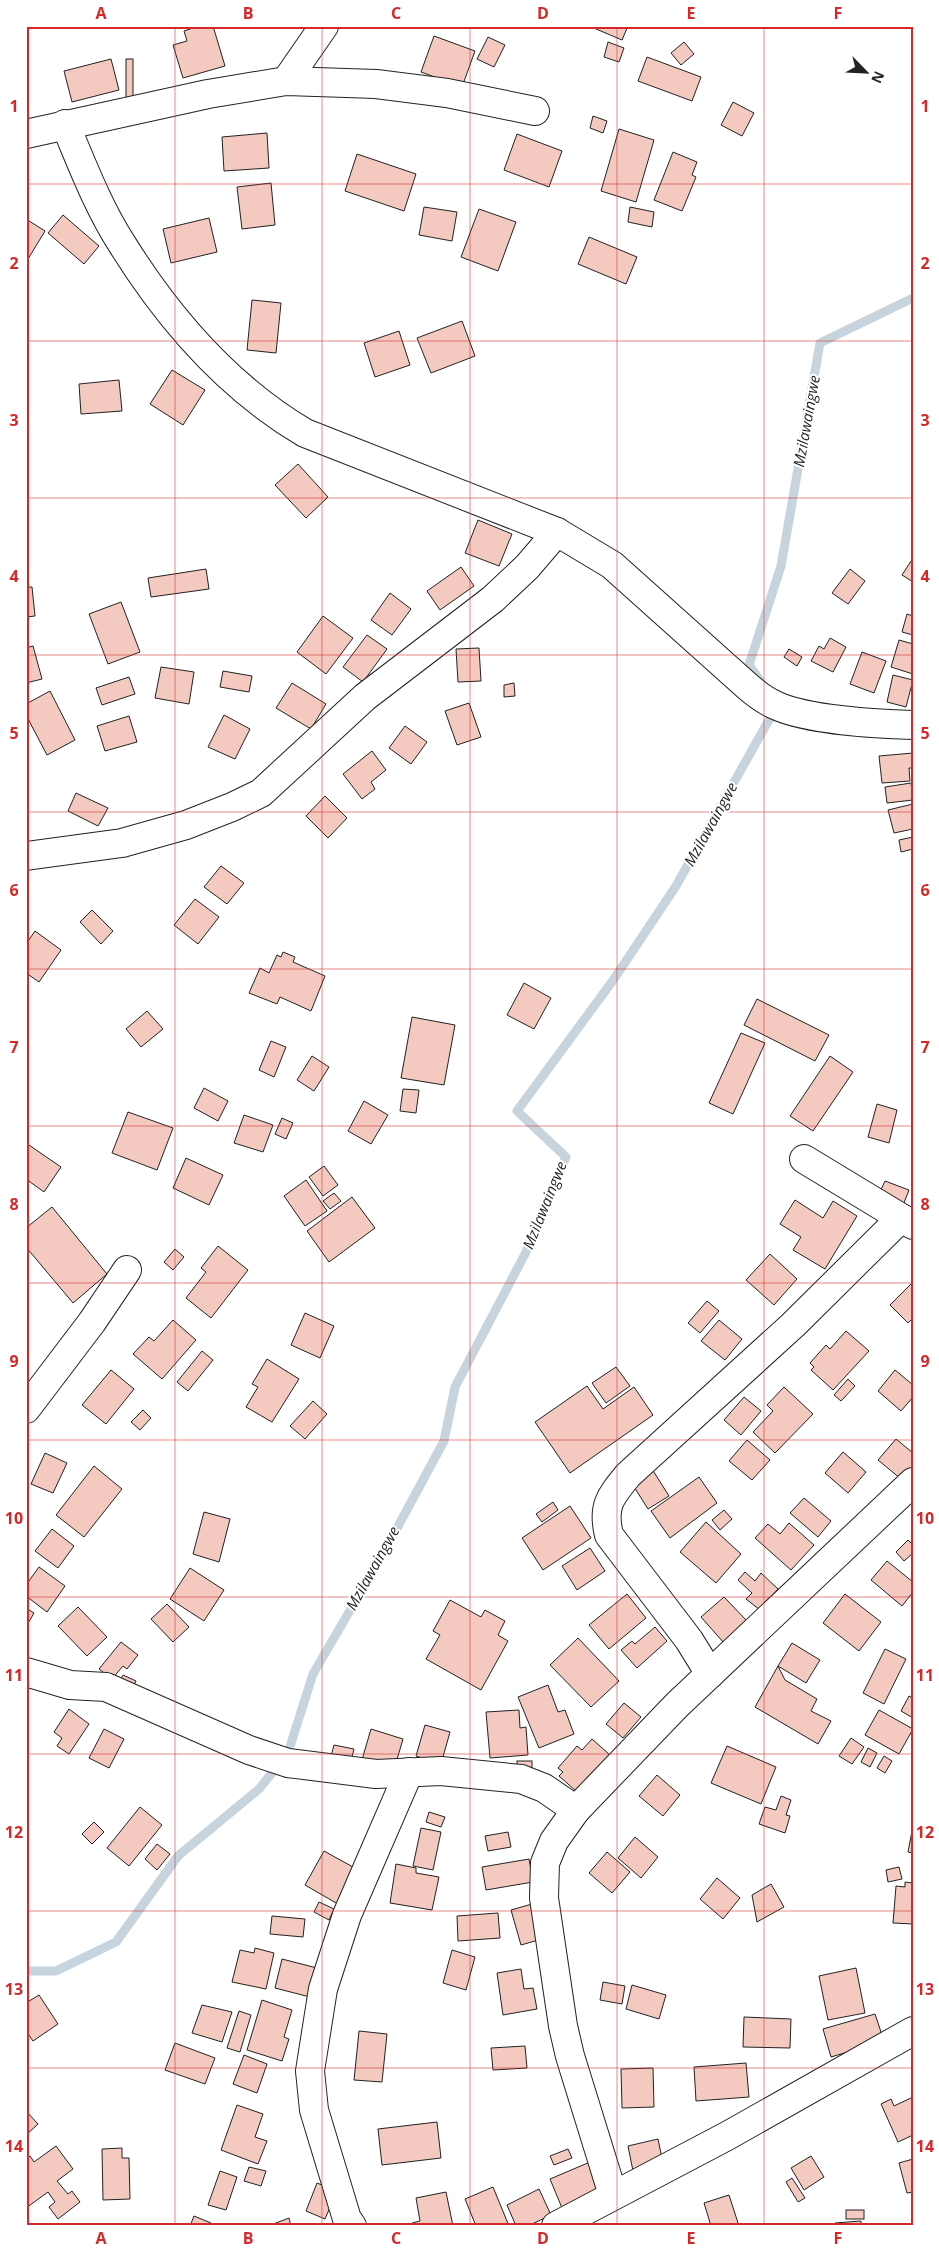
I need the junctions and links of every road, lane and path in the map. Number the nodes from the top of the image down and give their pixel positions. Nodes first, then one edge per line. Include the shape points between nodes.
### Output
1 (324, 26) edge
2 (286, 81) junction
3 (535, 111) dead end
4 (65, 124) junction
5 (26, 134) edge
6 (556, 532) junction
7 (913, 725) edge
8 (26, 856) edge
9 (804, 1159) dead end
10 (907, 1221) edge
11 (127, 1270) dead end
12 (26, 1409) edge
13 (913, 1482) edge
14 (26, 1672) edge
15 (710, 1674) junction
16 (409, 1772) junction
17 (576, 1810) junction
18 (913, 2031) edge
19 (613, 2195) junction
20 (352, 2226) edge
21 (556, 2226) edge

1 - 2 street
2 - 3 street via 376,84 447,93
2 - 4 street
4 - 5 street
4 - 6 street via 121,243 155,293 186,333 277,417 305,433
6 - 7 street via 612,566 746,686 776,706 801,713
6 - 8 street via 527,567 493,599 365,697 261,792 186,824 122,843
9 - 10 street
10 - 15 street via 628,1475 606,1507 609,1535 689,1640
11 - 12 street
13 - 15 street
14 - 16 street via 70,1685 106,1687 249,1750 282,1761 376,1774
15 - 17 street
16 - 17 street via 441,1771 521,1779 544,1788
16 - 20 street via 347,1914 322,1989 310,2071 314,2110 347,2219
17 - 19 street via 551,1848 546,1863 544,1898 568,2048
18 - 19 street via 728,2136
19 - 21 street

